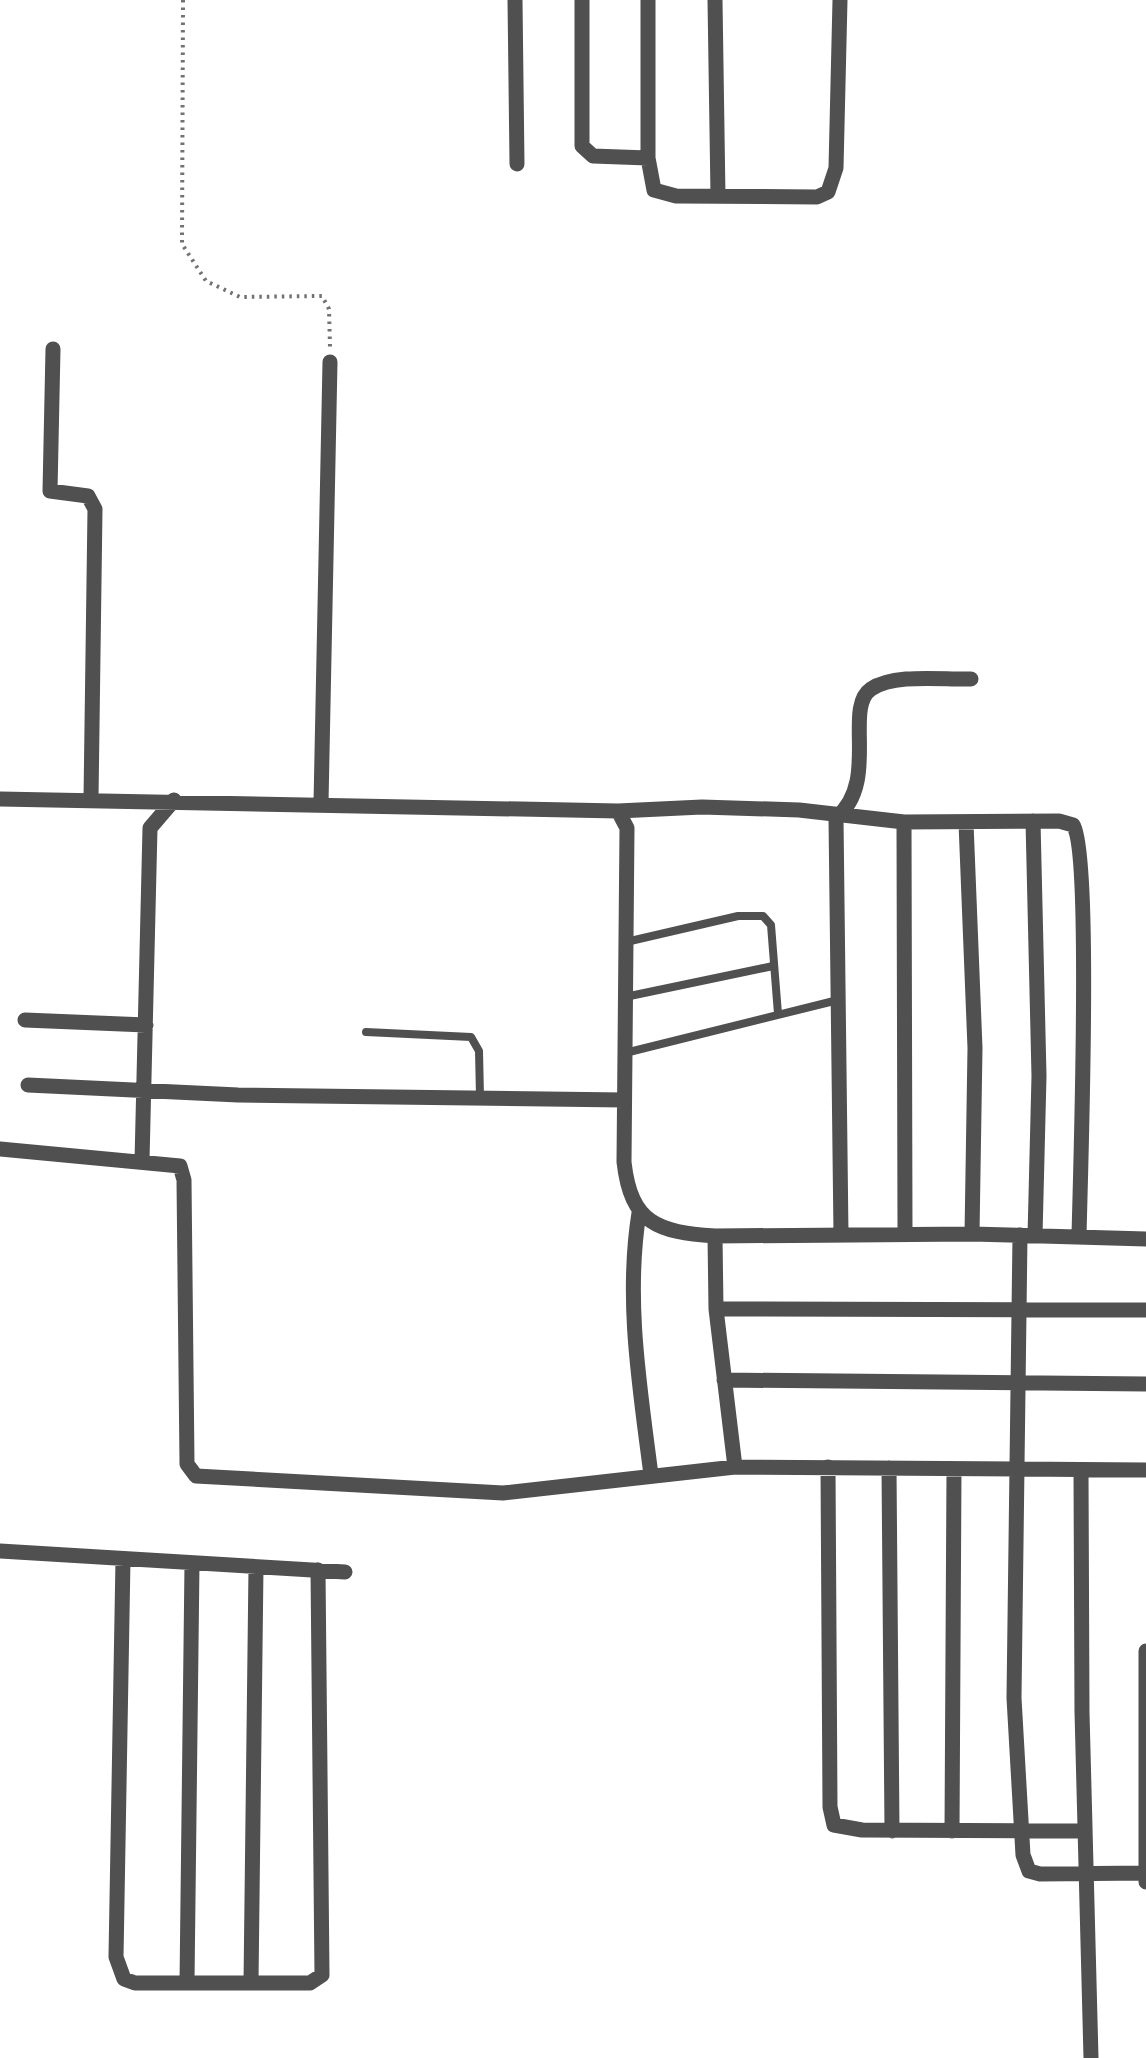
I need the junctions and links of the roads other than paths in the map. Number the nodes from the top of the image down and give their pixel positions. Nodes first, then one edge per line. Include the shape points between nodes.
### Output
1 (515, 0) edge
2 (582, 0) edge
3 (648, 0) edge
4 (715, 0) edge
5 (840, 0) edge
6 (648, 158) junction
7 (518, 164) dead end
8 (718, 196) junction
9 (53, 349) dead end
10 (330, 362) road end
11 (971, 679) dead end
12 (0, 799) edge
13 (91, 799) junction
14 (174, 800) junction
15 (321, 803) junction
16 (618, 811) junction
17 (836, 818) junction
18 (904, 822) junction
19 (966, 822) junction
20 (1033, 822) junction
21 (626, 942) junction
22 (774, 966) junction
23 (625, 997) junction
24 (840, 999) junction
25 (778, 1014) junction
26 (24, 1020) dead end
27 (146, 1025) junction
28 (366, 1032) dead end
29 (625, 1053) junction
30 (28, 1085) dead end
31 (144, 1090) junction
32 (480, 1097) junction
33 (624, 1100) junction
34 (0, 1149) edge
35 (142, 1160) junction
36 (639, 1213) junction
37 (1146, 1230) edge
38 (905, 1234) junction
39 (972, 1234) junction
40 (841, 1235) junction
41 (715, 1236) junction
42 (1028, 1236) junction
43 (1079, 1237) junction
44 (1146, 1239) edge
45 (1019, 1307) junction
46 (716, 1309) junction
47 (1146, 1310) edge
48 (724, 1380) junction
49 (1146, 1384) edge
50 (1018, 1385) junction
51 (735, 1467) junction
52 (828, 1467) junction
53 (889, 1468) junction
54 (954, 1470) junction
55 (1081, 1470) junction
56 (1146, 1470) edge
57 (1018, 1472) junction
58 (651, 1475) junction
59 (0, 1551) edge
60 (123, 1558) junction
61 (192, 1563) junction
62 (256, 1567) junction
63 (318, 1570) junction
64 (344, 1572) dead end
65 (1146, 1650) edge
66 (892, 1831) junction
67 (952, 1831) junction
68 (1085, 1831) junction
69 (1021, 1832) junction
70 (1146, 1874) edge
71 (1086, 1876) junction
72 (1146, 1884) edge
73 (187, 1983) junction
74 (250, 1983) junction
75 (1091, 2058) edge

1 - 7 street
2 - 6 street via 582,146 594,156
3 - 6 street
4 - 8 street
5 - 8 street via 836,168 828,192
6 - 8 street via 650,182 662,194
9 - 13 street via 50,491 88,496 95,509
10 - 15 street
11 - 17 street via 888,683 866,695 856,795
12 - 13 street
13 - 14 street
14 - 15 street
14 - 27 street via 150,828
15 - 16 street
16 - 17 street via 779,810
16 - 21 street via 627,828
17 - 18 street
17 - 24 street
18 - 19 street
18 - 38 street
19 - 20 street
19 - 39 street
20 - 42 street via 1039,1076
20 - 43 street via 1067,822 1077,831
21 - 22 lane via 764,916 772,925
21 - 23 street
22 - 23 lane
22 - 25 lane
23 - 29 street
24 - 25 lane
24 - 40 street
25 - 29 lane
26 - 27 street
27 - 31 street
28 - 32 lane via 471,1037 479,1051
29 - 33 street
30 - 31 street
31 - 32 street
31 - 35 street
32 - 33 street
33 - 36 street via 627,1191
34 - 35 street
35 - 58 street via 184,1172 190,1472 210,1479 504,1493
36 - 41 street via 682,1234
36 - 58 street via 634,1332
37 - 44 street
38 - 39 street
38 - 40 street
39 - 42 street
40 - 41 street
41 - 46 street
42 - 43 street
42 - 45 street
43 - 44 street
45 - 46 street
45 - 47 street
45 - 50 street
46 - 48 street
48 - 50 street
48 - 51 street
49 - 50 street
50 - 57 street
51 - 52 street
51 - 58 street
52 - 53 street
52 - 66 street via 830,1819 844,1829
53 - 54 street
53 - 66 street
54 - 57 street
54 - 67 street
55 - 56 street
55 - 57 street
55 - 68 street
57 - 69 street via 1014,1698
59 - 60 street
60 - 61 street
60 - 73 street via 116,1956 124,1979
61 - 62 street
61 - 73 street
62 - 63 street
62 - 74 street
63 - 64 street
63 - 74 street via 322,1974 310,1983
65 - 70 street
66 - 67 street
67 - 69 street
68 - 69 street
68 - 71 street
69 - 71 street via 1029,1870
70 - 71 street
70 - 72 street
71 - 75 street
73 - 74 street

